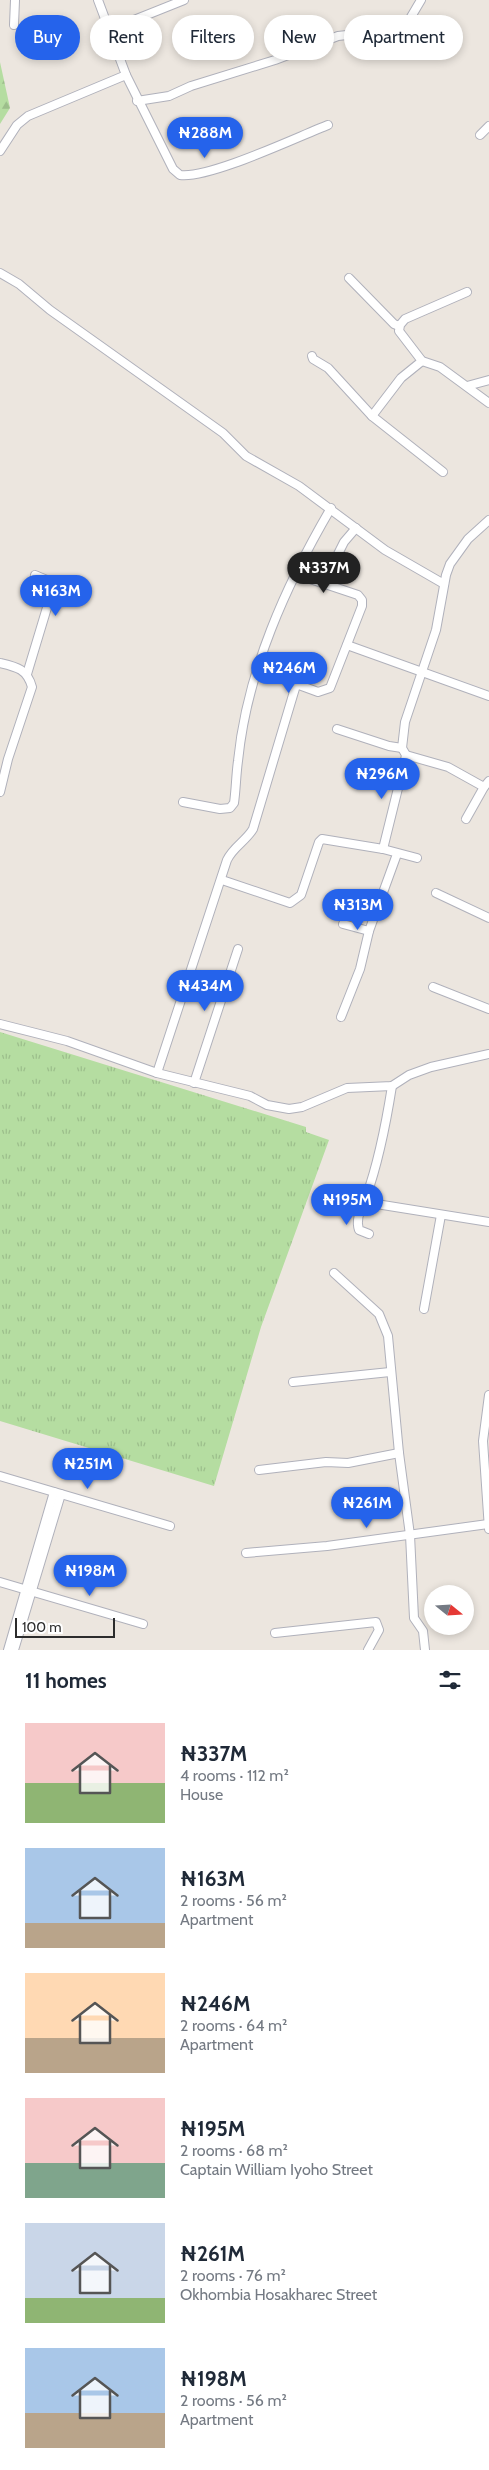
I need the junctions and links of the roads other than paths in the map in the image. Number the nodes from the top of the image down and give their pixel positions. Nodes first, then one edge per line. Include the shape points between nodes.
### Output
1 (15, 0) edge
2 (98, 0) edge
3 (184, 0) edge
4 (421, 0) edge
5 (104, 15) edge
6 (146, 15) edge
7 (14, 25) dead end
8 (120, 60) edge
9 (126, 75) junction
10 (137, 101) junction
11 (328, 125) dead end
12 (489, 126) edge
13 (480, 135) dead end
14 (0, 151) edge
15 (0, 273) edge
16 (349, 278) dead end
17 (467, 292) dead end
18 (399, 326) junction
19 (312, 356) dead end
20 (422, 361) junction
21 (489, 380) edge
22 (467, 386) junction
23 (489, 403) edge
24 (372, 416) junction
25 (443, 472) dead end
26 (331, 508) junction
27 (489, 520) edge
28 (356, 528) junction
29 (35, 574) dead end
30 (296, 574) junction
31 (324, 582) junction
32 (444, 584) junction
33 (347, 645) junction
34 (0, 664) edge
35 (258, 670) junction
36 (422, 673) junction
37 (27, 674) junction
38 (296, 685) junction
39 (489, 696) edge
40 (337, 729) dead end
41 (404, 751) junction
42 (487, 784) edge
43 (0, 792) edge
44 (183, 802) dead end
45 (466, 818) dead end
46 (383, 849) junction
47 (397, 854) junction
48 (417, 858) dead end
49 (222, 880) junction
50 (436, 893) dead end
51 (489, 918) edge
52 (343, 924) dead end
53 (370, 931) junction
54 (238, 949) dead end
55 (433, 987) dead end
56 (489, 1009) edge
57 (341, 1016) dead end
58 (0, 1024) edge
59 (489, 1054) edge
60 (157, 1073) junction
61 (194, 1083) junction
62 (392, 1086) junction
63 (364, 1202) junction
64 (441, 1215) junction
65 (489, 1222) edge
66 (369, 1234) dead end
67 (334, 1273) dead end
68 (424, 1309) dead end
69 (390, 1372) junction
70 (292, 1382) dead end
71 (489, 1395) edge
72 (487, 1418) edge
73 (399, 1453) junction
74 (259, 1470) dead end
75 (0, 1476) edge
76 (57, 1493) junction
77 (488, 1504) edge
78 (488, 1524) edge
79 (170, 1526) dead end
80 (489, 1529) edge
81 (410, 1535) junction
82 (246, 1553) dead end
83 (0, 1582) edge
84 (29, 1590) junction
85 (143, 1624) dead end
86 (274, 1633) dead end
87 (8, 1650) edge
88 (14, 1650) edge
89 (368, 1650) edge
90 (425, 1650) edge

1 - 7 street
2 - 5 street
3 - 6 street
4 - 10 street via 408,22 365,34 338,36 169,96
8 - 9 street
9 - 10 street
9 - 14 street via 28,116
10 - 11 street via 173,169 185,176 237,161
12 - 13 street
15 - 26 street via 224,432 246,456
16 - 18 street
17 - 18 street via 422,310
18 - 20 street via 401,336
19 - 24 street via 328,368
20 - 22 street via 440,368
20 - 24 street via 401,378
21 - 22 street
22 - 23 street
24 - 25 street
26 - 28 street
26 - 30 street
27 - 32 street via 468,539 450,564
28 - 31 street via 339,550
28 - 32 street via 385,550
29 - 37 street via 47,580 51,588 50,601
30 - 31 street
30 - 35 street via 272,625
31 - 33 street via 362,600
32 - 36 street via 436,630
33 - 36 street
33 - 38 street via 330,688 318,692
34 - 37 street via 21,668
35 - 38 street
35 - 44 street via 238,761 234,803 230,808 220,809
36 - 39 street
36 - 41 street via 406,722
37 - 43 street via 31,695
38 - 49 street via 253,829 229,855
40 - 41 street
41 - 42 street
41 - 46 street
42 - 45 street
46 - 47 street
46 - 49 street via 322,839 301,895 290,903
47 - 48 street
47 - 53 street
49 - 60 street
50 - 51 street
52 - 53 street
53 - 57 street via 360,969
54 - 61 street
55 - 56 street
58 - 60 street via 67,1041
59 - 62 street via 431,1067 408,1075
60 - 61 street
61 - 62 street via 250,1096 267,1105 289,1110 347,1088
62 - 63 street via 386,1129
63 - 64 street
63 - 66 street via 358,1227
64 - 65 street
64 - 68 street
67 - 69 street via 379,1314 388,1336
69 - 70 street
69 - 73 street
71 - 72 street
72 - 77 street via 483,1441
73 - 74 street via 348,1463 314,1463
73 - 81 street
75 - 76 street
76 - 79 street
76 - 84 street
77 - 78 street
78 - 80 street
78 - 81 street
81 - 82 street
81 - 90 street via 414,1618 423,1631
83 - 84 street
84 - 85 street
84 - 87 street
84 - 88 street
86 - 89 street via 376,1622 379,1630

